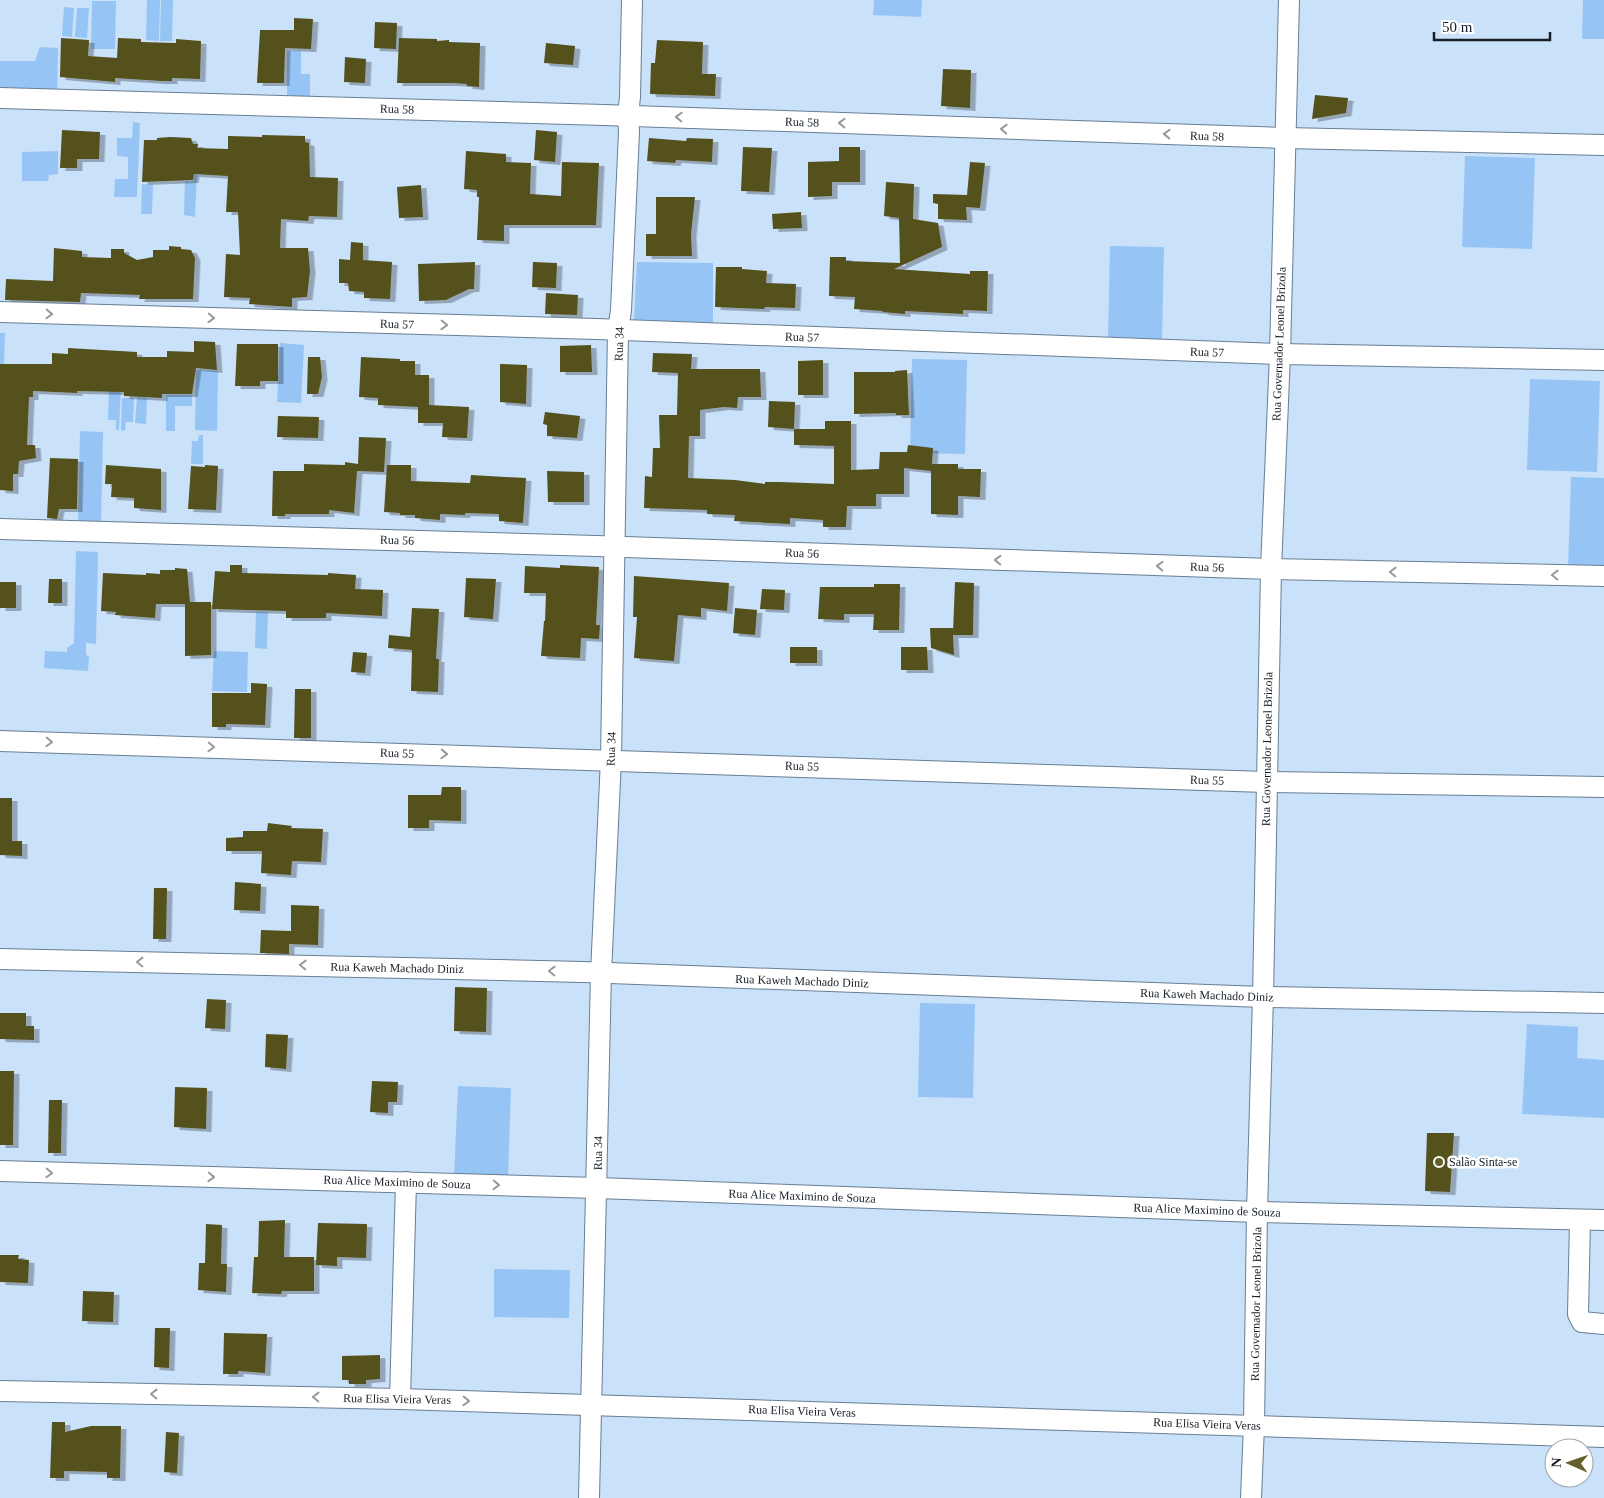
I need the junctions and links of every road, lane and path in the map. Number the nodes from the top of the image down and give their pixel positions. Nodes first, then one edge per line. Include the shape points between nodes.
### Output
1 (632, 0) edge
2 (1289, 0) edge
3 (0, 98) edge
4 (628, 116) junction
5 (1285, 138) junction
6 (1604, 145) edge
7 (0, 312) edge
8 (618, 330) junction
9 (1280, 354) junction
10 (1604, 360) edge
11 (0, 528) edge
12 (614, 546) junction
13 (1271, 569) junction
14 (1604, 576) edge
15 (0, 740) edge
16 (611, 759) junction
17 (1266, 782) junction
18 (1604, 787) edge
19 (0, 959) edge
20 (601, 973) junction
21 (1263, 997) junction
22 (1604, 1003) edge
23 (0, 1171) edge
24 (406, 1182) junction
25 (597, 1188) junction
26 (1257, 1212) junction
27 (1580, 1220) junction
28 (1604, 1220) edge
29 (1604, 1324) edge
30 (0, 1391) edge
31 (400, 1399) junction
32 (592, 1404) junction
33 (1254, 1425) junction
34 (1604, 1437) edge
35 (589, 1498) edge
36 (1251, 1498) edge

1 - 4 street, Rua 34
2 - 5 street, Rua Governador Leonel Brizola
3 - 4 street, Rua 58
5 -> 4 street, Rua 58
4 - 8 street, Rua 34
5 - 6 street, Rua 58
5 - 9 street, Rua Governador Leonel Brizola
7 -> 8 street, Rua 57
8 - 9 street, Rua 57
8 - 12 street, Rua 34
9 - 10 street, Rua 57
9 - 13 street, Rua Governador Leonel Brizola
11 - 12 street, Rua 56
13 -> 12 street, Rua 56
12 - 16 street, Rua 34
14 -> 13 street, Rua 56
13 - 17 street, Rua Governador Leonel Brizola
15 -> 16 street, Rua 55
16 - 17 street, Rua 55
16 - 20 street, Rua 34
17 - 18 street, Rua 55
17 - 21 street, Rua Governador Leonel Brizola
20 -> 19 street, Rua Kaweh Machado Diniz
20 - 21 street, Rua Kaweh Machado Diniz
20 - 25 street, Rua 34
21 - 22 street, Rua Kaweh Machado Diniz
21 - 26 street, Rua Governador Leonel Brizola
23 -> 24 street, Rua Alice Maximino de Souza
24 -> 25 street, Rua Alice Maximino de Souza
24 - 31 street
25 - 26 street, Rua Alice Maximino de Souza
25 - 32 street, Rua 34
26 - 27 street, Rua Alice Maximino de Souza
26 - 33 street, Rua Governador Leonel Brizola
27 - 28 street, Rua Alice Maximino de Souza
27 - 29 street via 1578,1314 1582,1322
31 -> 30 street, Rua Elisa Vieira Veras
31 -> 32 street, Rua Elisa Vieira Veras
32 - 33 street, Rua Elisa Vieira Veras
32 - 35 street, Rua 34
33 - 34 street, Rua Elisa Vieira Veras
33 - 36 street, Rua Governador Leonel Brizola

